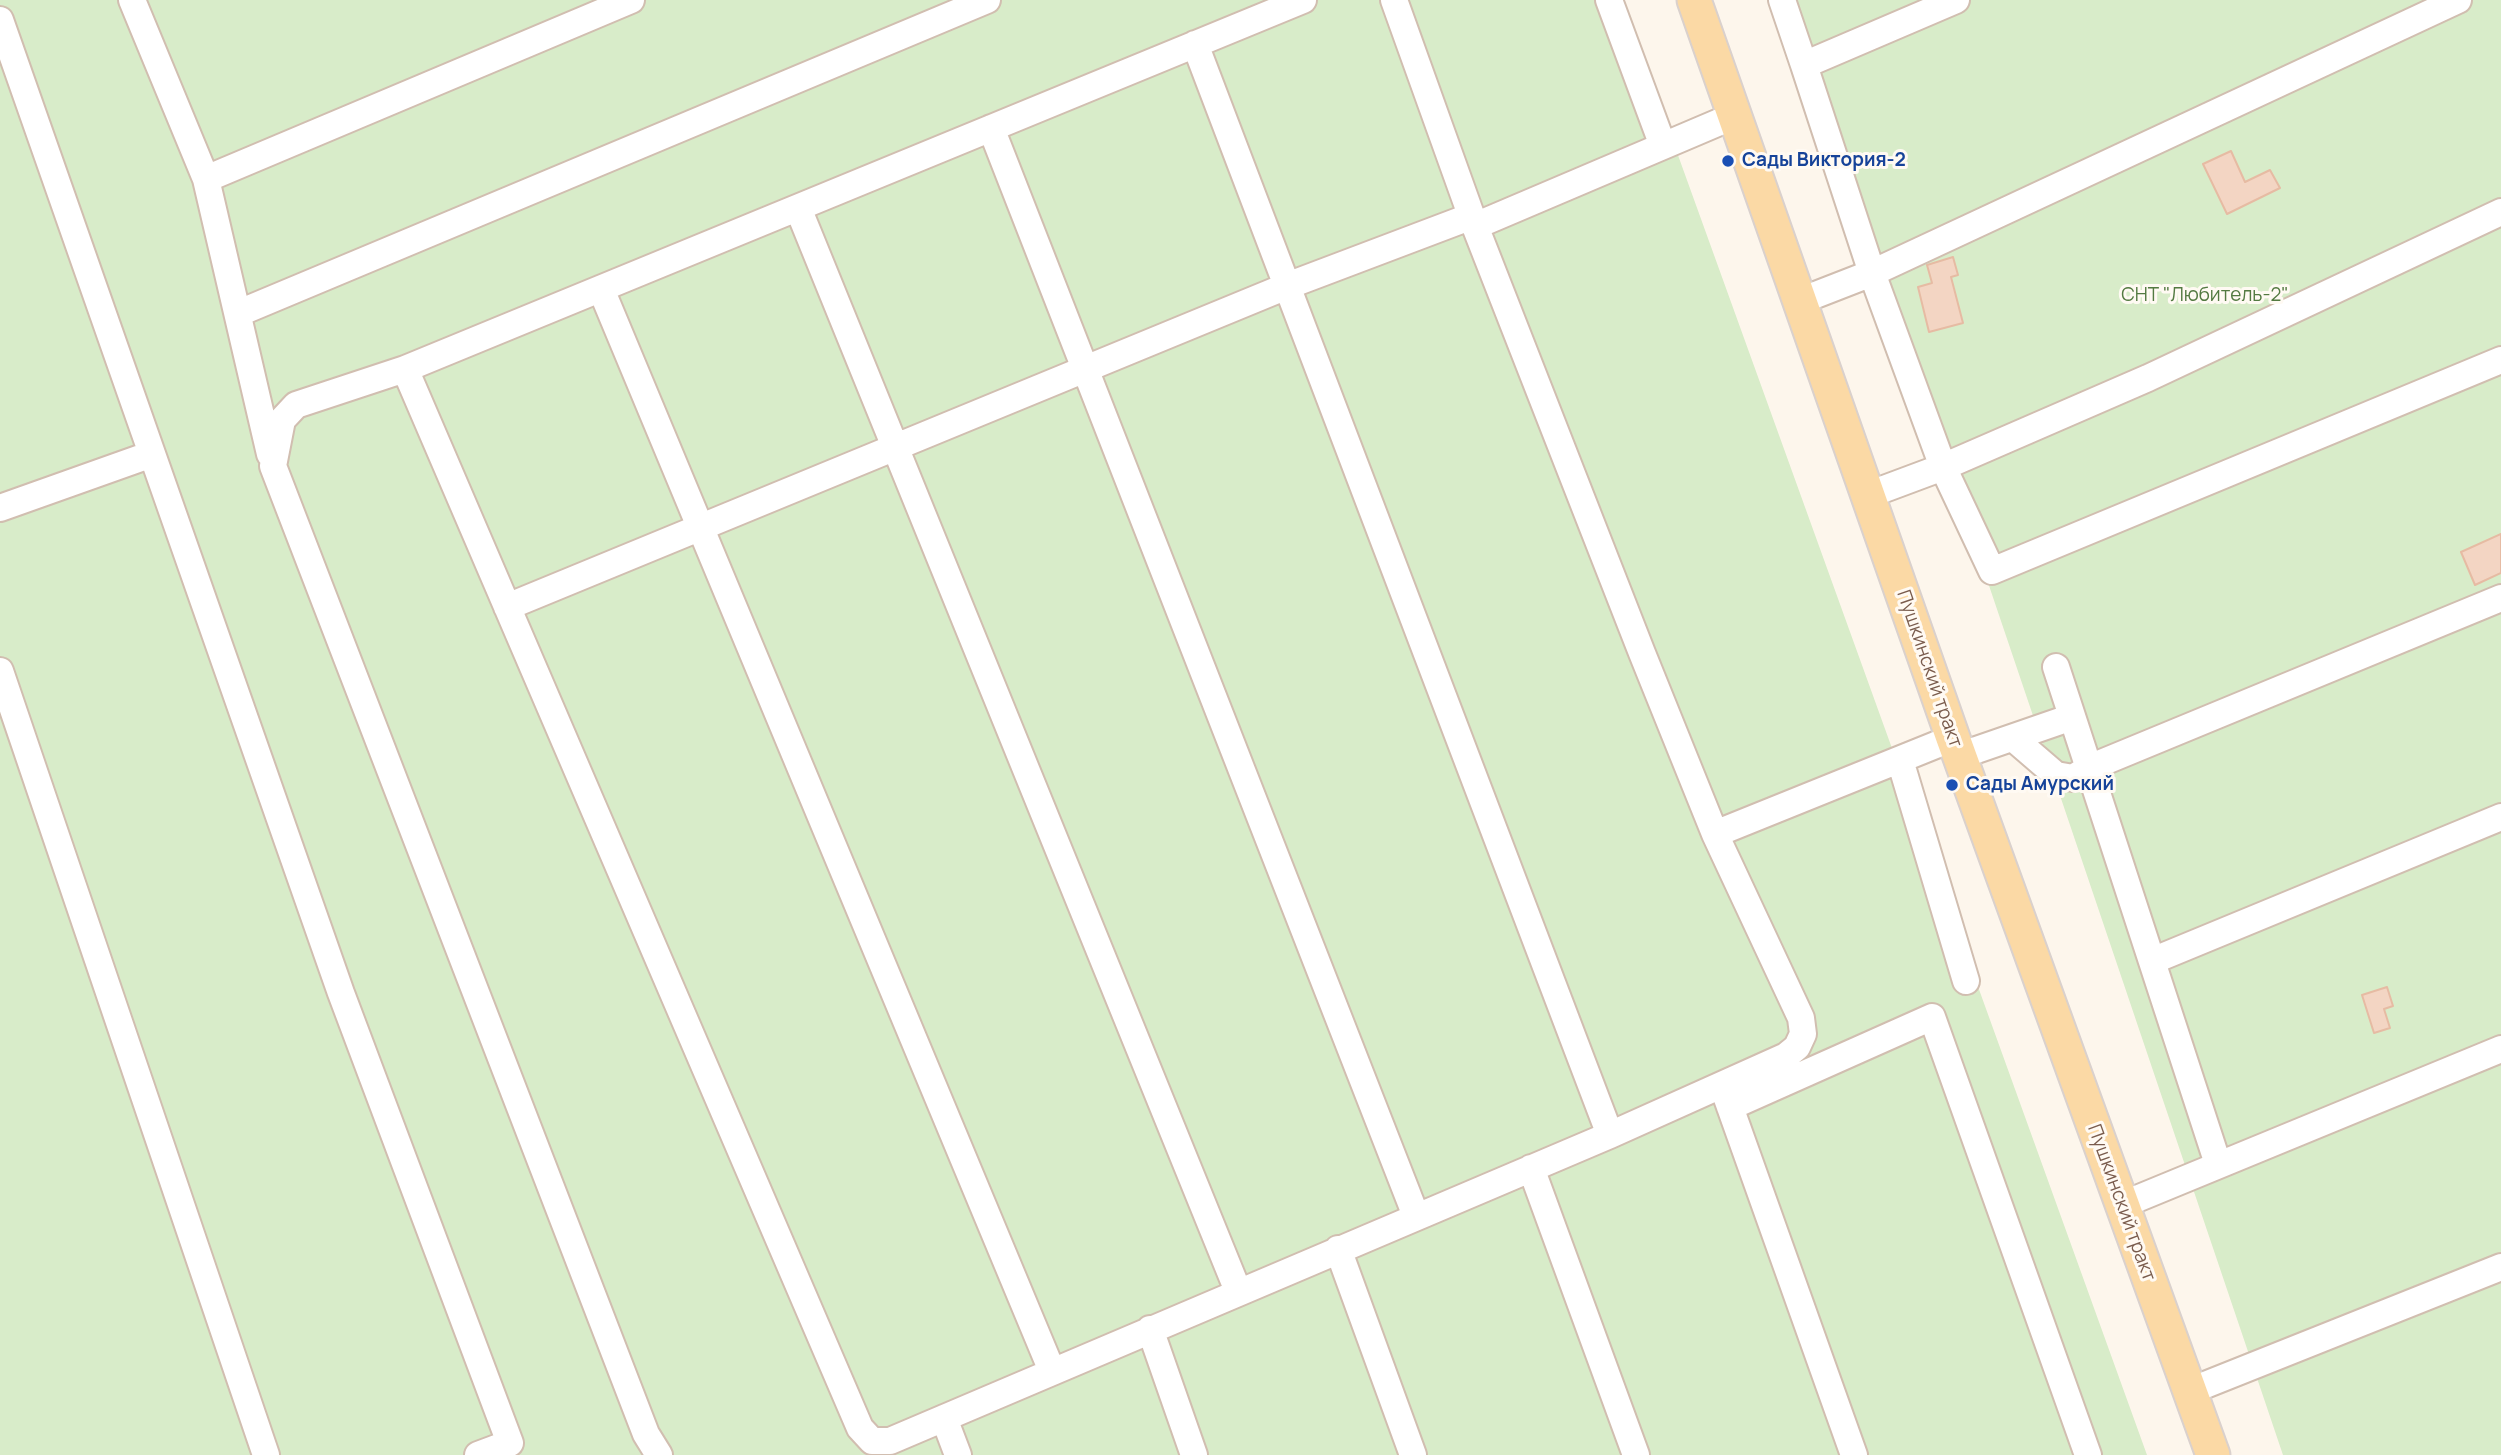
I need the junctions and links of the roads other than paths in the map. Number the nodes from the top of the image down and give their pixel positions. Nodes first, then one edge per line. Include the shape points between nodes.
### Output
1 (132, 0) edge
2 (631, 0) edge
3 (987, 0) edge
4 (1303, 0) edge
5 (1394, 0) edge
6 (1609, 0) edge
7 (1694, 0) edge
8 (1782, 0) edge
9 (1956, 0) edge
10 (2458, 0) edge
11 (0, 20) edge
12 (1195, 44) junction
13 (1804, 65) junction
14 (1736, 115) junction
15 (991, 128) junction
16 (1663, 146) junction
17 (206, 179) junction
18 (798, 208) junction
19 (2501, 212) edge
20 (1474, 221) junction
21 (1872, 273) junction
22 (1287, 286) junction
23 (601, 289) junction
24 (1800, 301) junction
25 (239, 313) junction
26 (2501, 360) edge
27 (405, 369) junction
28 (1085, 370) junction
29 (896, 448) junction
30 (152, 454) junction
31 (273, 466) junction
32 (1943, 467) junction
33 (1868, 495) junction
34 (0, 508) edge
35 (700, 526) junction
36 (2501, 598) edge
37 (507, 607) junction
38 (2056, 667) dead end
39 (0, 671) edge
40 (2072, 717) junction
41 (2013, 737) junction
42 (1956, 747) junction
43 (1900, 760) junction
44 (2089, 768) junction
45 (2501, 817) edge
46 (1715, 834) junction
47 (2152, 961) junction
48 (1966, 981) dead end
49 (2501, 1049) edge
50 (1726, 1096) junction
51 (1610, 1135) junction
52 (2218, 1164) junction
53 (1531, 1168) junction
54 (2122, 1205) junction
55 (1416, 1216) junction
56 (1338, 1249) junction
57 (2501, 1267) edge
58 (1238, 1291) junction
59 (1150, 1329) junction
60 (1052, 1371) junction
61 (2190, 1391) junction
62 (944, 1418) junction
63 (266, 1455) edge
64 (478, 1455) edge
65 (659, 1455) edge
66 (958, 1455) edge
67 (1194, 1455) edge
68 (1413, 1455) edge
69 (1636, 1455) edge
70 (1854, 1455) edge
71 (2088, 1455) edge
72 (2213, 1455) edge

1 - 17 lane
2 - 17 lane
3 - 25 lane
4 - 12 lane
5 - 20 lane
6 - 16 lane
7 - 14 main road, Пушкинский тракт
8 - 13 lane
9 - 13 lane
10 - 21 lane
11 - 30 lane
12 - 15 lane
12 - 22 lane
13 - 21 lane
14 - 16 lane
14 - 24 main road, Пушкинский тракт
15 - 18 lane
15 - 28 lane
16 - 20 lane
17 - 25 lane
18 - 23 lane
18 - 29 lane
19 - 32 lane via 2148,378
20 - 22 lane
20 - 46 lane
21 - 24 lane
21 - 32 lane
22 - 28 lane
22 - 51 lane
23 - 27 lane
23 - 35 lane
24 - 33 main road, Пушкинский тракт
25 - 31 lane
26 - 32 lane via 1992,571
27 - 31 lane via 296,405 282,420
27 - 37 lane
28 - 29 lane
28 - 55 lane
29 - 35 lane
29 - 58 lane
30 - 34 lane
30 - 64 lane via 341,993 510,1443
31 - 65 lane via 646,1434
32 - 33 lane
33 - 42 main road, Пушкинский тракт
35 - 37 lane
35 - 60 lane
36 - 44 lane
37 - 62 lane via 860,1428 872,1441 890,1441
38 - 40 lane
39 - 63 lane
40 - 41 lane
40 - 44 lane
41 - 42 lane
41 - 44 lane via 2056,775 2073,778
42 - 43 lane
42 - 54 main road, Пушкинский тракт
43 - 46 lane
43 - 48 lane
44 - 47 lane
45 - 47 lane
46 - 50 lane via 1801,1018 1803,1034 1786,1056
47 - 52 lane
49 - 52 lane
50 - 51 lane
50 - 70 lane
50 - 71 lane via 1932,1017
51 - 53 lane
52 - 54 lane
53 - 55 lane
53 - 69 lane
54 - 61 main road, Пушкинский тракт
55 - 56 lane
56 - 58 lane
56 - 68 lane
57 - 61 lane
58 - 59 lane
59 - 60 lane
59 - 67 lane
60 - 62 lane
61 - 72 main road, Пушкинский тракт
62 - 66 lane

